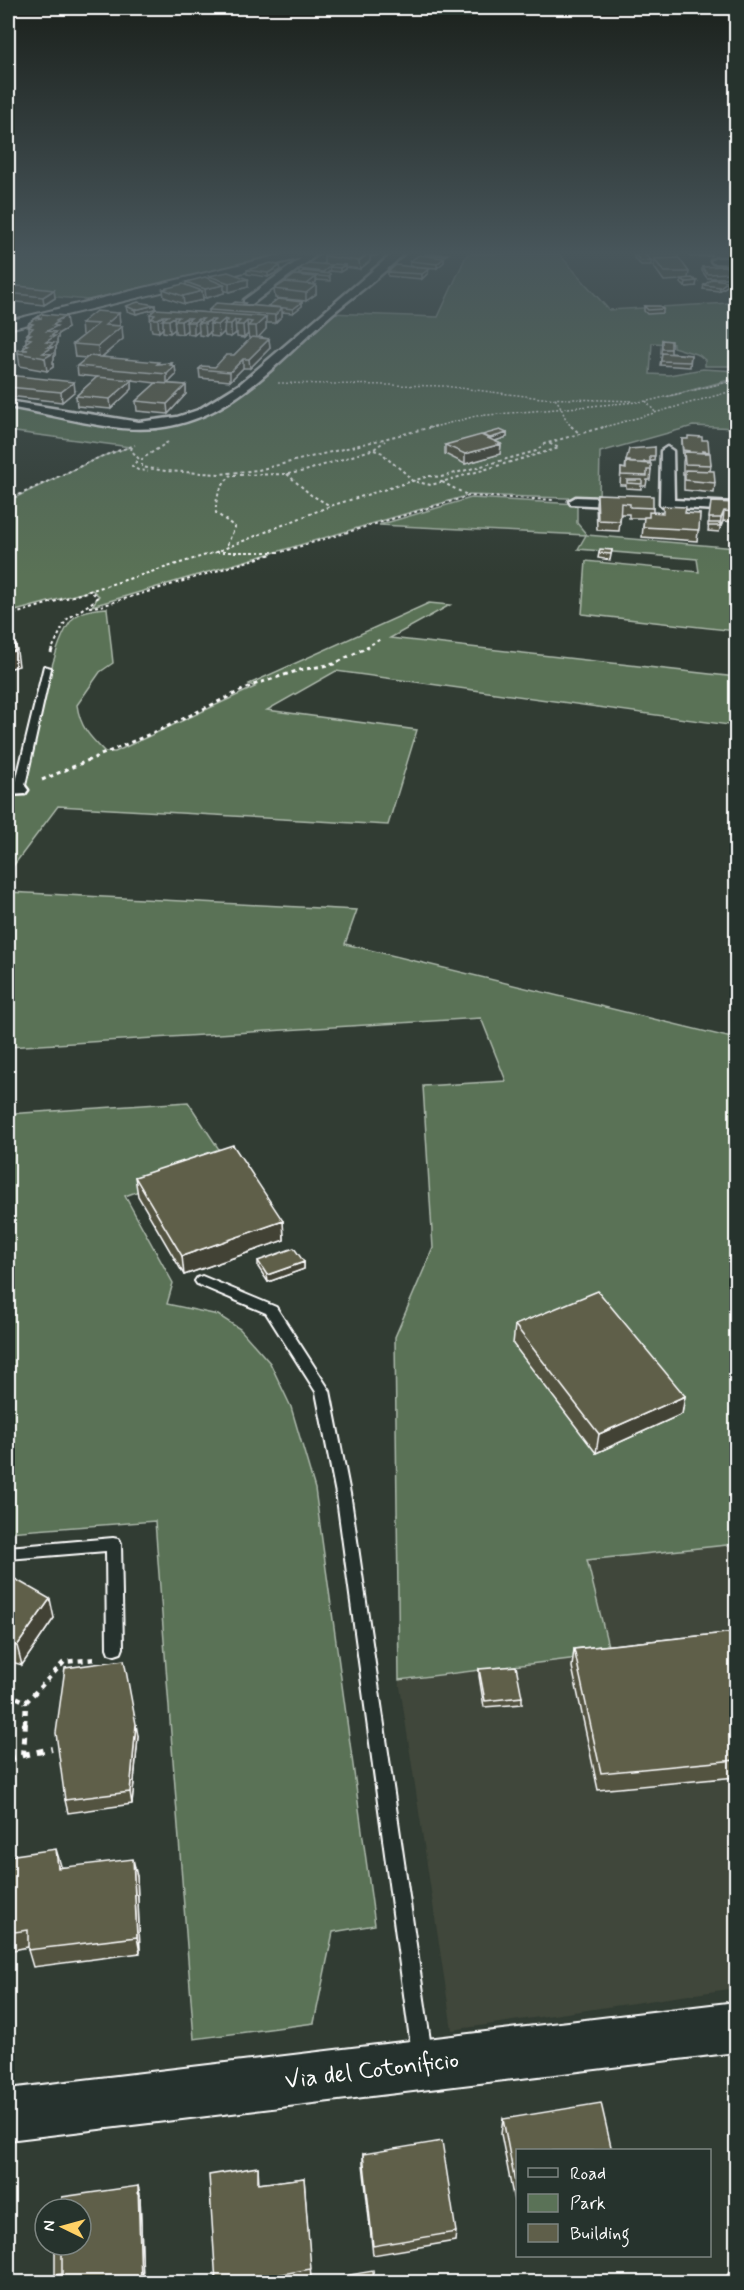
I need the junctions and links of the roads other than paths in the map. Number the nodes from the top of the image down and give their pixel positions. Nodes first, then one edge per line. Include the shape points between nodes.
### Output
1 (275, 361) edge
2 (8, 404) edge
3 (667, 451) dead end
4 (576, 501) road end
5 (655, 504) junction
6 (736, 507) edge
7 (47, 668) road end
8 (13, 790) edge
9 (202, 1281) dead end
10 (8, 1553) edge
11 (115, 1648) road end
12 (736, 2027) edge
13 (423, 2065) junction
14 (8, 2115) edge

1 - 2 street via 206,409 155,425
3 - 5 street
4 - 5 street
5 - 6 street
7 - 8 lane
9 - 13 lane via 271,1310 322,1390 344,1499
10 - 11 lane via 113,1544
12 - 13 street, Via del Cotonificio
13 - 14 street, Via del Cotonificio

